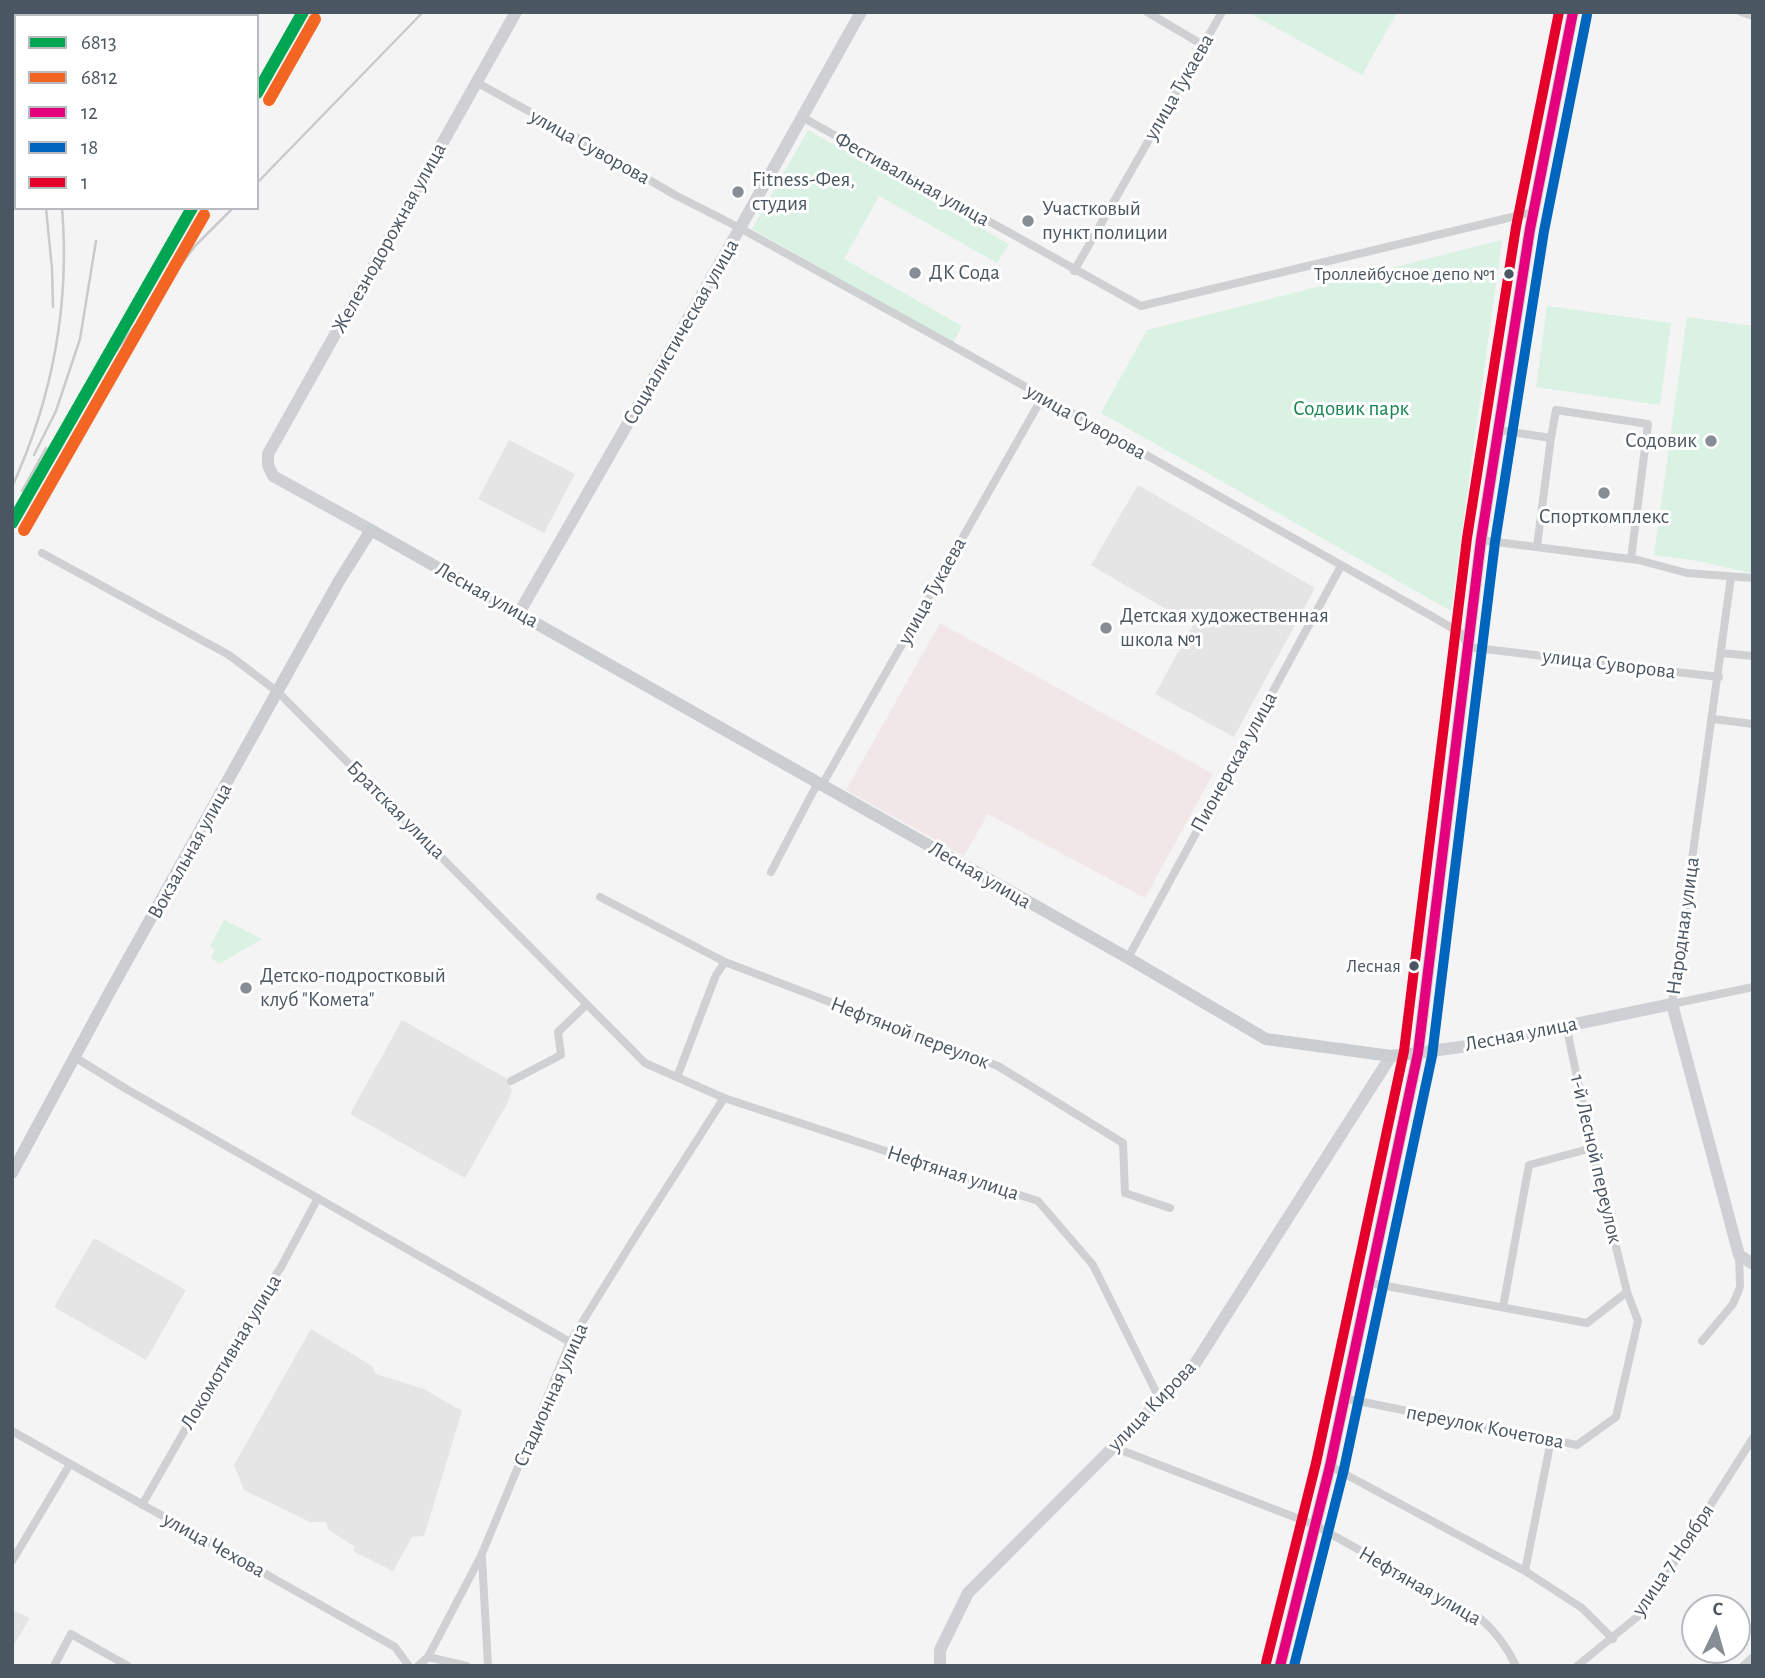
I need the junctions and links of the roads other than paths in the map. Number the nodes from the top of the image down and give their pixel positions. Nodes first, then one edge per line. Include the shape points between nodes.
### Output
1 (516, 12) edge
2 (861, 12) edge
3 (1147, 12) edge
4 (1222, 12) edge
5 (1573, 12) edge
6 (1741, 12) edge
7 (1753, 16) edge
8 (1203, 45) junction
9 (476, 82) junction
10 (802, 117) junction
11 (1533, 212) junction
12 (740, 228) junction
13 (1074, 271) junction
14 (1042, 398) junction
15 (1499, 430) junction
16 (1552, 438) junction
17 (268, 465) joint
18 (371, 530) junction
19 (1481, 540) junction
20 (1537, 546) junction
21 (42, 553) dead end
22 (1631, 559) junction
23 (1341, 566) junction
24 (1731, 577) junction
25 (1753, 578) edge
26 (519, 613) junction
27 (1466, 629) junction
28 (1468, 647) junction
29 (1721, 653) junction
30 (1753, 656) edge
31 (1718, 677) junction
32 (278, 692) junction
33 (1713, 719) junction
34 (1753, 724) edge
35 (822, 785) junction
36 (771, 872) dead end
37 (600, 897) dead end
38 (1128, 958) junction
39 (725, 962) junction
40 (1753, 987) edge
41 (1672, 1004) junction
42 (586, 1005) junction
43 (1566, 1025) junction
44 (1418, 1053) junction
45 (1391, 1056) junction
46 (76, 1058) junction
47 (677, 1077) junction
48 (511, 1081) dead end
49 (724, 1098) junction
50 (1592, 1148) junction
51 (12, 1173) edge
52 (318, 1198) junction
53 (1170, 1208) dead end
54 (1740, 1255) junction
55 (1753, 1264) edge
56 (1370, 1283) junction
57 (1627, 1292) junction
58 (1503, 1307) junction
59 (1702, 1341) dead end
60 (570, 1342) junction
61 (1343, 1398) junction
62 (1160, 1400) junction
63 (12, 1431) edge
64 (1753, 1438) edge
65 (1551, 1440) junction
66 (1113, 1447) junction
67 (70, 1464) junction
68 (1330, 1466) junction
69 (142, 1505) junction
70 (1315, 1525) junction
71 (481, 1556) junction
72 (12, 1561) edge
73 (1525, 1571) junction
74 (1613, 1639) junction
75 (428, 1657) junction
76 (1753, 1657) edge
77 (54, 1666) edge
78 (128, 1666) edge
79 (409, 1666) edge
80 (418, 1666) edge
81 (467, 1666) edge
82 (488, 1666) edge
83 (940, 1666) edge
84 (1280, 1666) edge
85 (1516, 1666) edge
86 (1577, 1666) edge
87 (1743, 1666) edge

1 - 9 street, Железнодорожная улица
2 - 10 street, Социалистическая улица
3 - 8 street
4 - 8 street, улица Тукаева
5 - 11 main road
6 - 7 street
8 - 13 street, улица Тукаева
9 - 12 street, улица Суворова
9 - 17 street, Железнодорожная улица via 268,453
10 - 12 street, Социалистическая улица
10 - 13 street, Фестивальная улица
11 - 13 street, Фестивальная улица via 1141,306
11 - 15 main road
12 - 14 street, улица Суворова
12 - 26 street, Социалистическая улица
14 - 23 street, улица Суворова
14 - 35 street, улица Тукаева
15 - 16 street
15 - 19 main road
16 - 20 street
16 - 22 street via 1556,410 1648,424
17 - 18 street, Лесная улица via 272,476
18 - 26 main road, Лесная улица
18 - 32 main road, Вокзальная улица
19 - 20 street
19 - 27 main road
20 - 22 street
21 - 32 street, Братская улица via 229,655
22 - 24 street via 1687,573
23 - 27 street, улица Суворова
23 - 38 street, Пионерская улица
24 - 25 street
24 - 29 street, Народная улица
26 - 35 main road, Лесная улица
27 - 28 main road
28 - 31 street, улица Суворова
28 - 44 main road
29 - 30 street
29 - 31 street, Народная улица
31 - 33 street, Народная улица
32 - 42 street, Братская улица
32 - 46 main road, Вокзальная улица
33 - 34 street
33 - 41 street, Народная улица
35 - 36 street, улица Тукаева via 815,788
35 - 38 main road, Лесная улица
37 - 39 street, Нефтяной переулок
38 - 45 main road, Лесная улица via 1266,1039
39 - 47 street
39 - 53 street, Нефтяной переулок via 998,1066 1123,1143 1125,1193
40 - 41 street, Лесная улица
41 - 43 street, Лесная улица
41 - 54 street, Народная улица
42 - 47 street, Братская улица via 645,1063
42 - 48 street via 558,1032 561,1055
43 - 44 street, Лесная улица
43 - 50 street, 1-й Лесной переулок
44 - 45 main road, Лесная улица
44 - 56 main road
45 - 62 street, улица Кирова via 1193,1367
46 - 51 main road, Вокзальная улица
46 - 52 street
47 - 49 street, Братская улица
49 - 60 street, Стадионная улица
49 - 62 street, Нефтяная улица via 1038,1201 1093,1265
50 - 57 street, 1-й Лесной переулок
50 - 58 street via 1529,1166
52 - 60 street
52 - 69 street, Локомотивная улица
54 - 55 street
54 - 59 street, Народная улица via 1740,1287 1733,1304
56 - 58 street
56 - 61 main road
57 - 58 street via 1587,1323
57 - 65 street, переулок Кочетова via 1638,1321 1616,1417 1577,1445
60 - 71 street, Стадионная улица
61 - 65 street, переулок Кочетова
61 - 68 main road
62 - 66 street, улица Кирова
63 - 67 street, улица Чехова
64 - 74 street, улица 7 Ноября via 1642,1613
65 - 73 street
66 - 70 street, Нефтяная улица
66 - 83 street, улица Кирова via 968,1593 940,1650
67 - 69 street, улица Чехова
67 - 72 street
68 - 70 main road
68 - 73 street
69 - 79 street, улица Чехова via 395,1647
70 - 84 main road
70 - 85 street, Нефтяная улица via 1481,1619
71 - 75 street, Стадионная улица
71 - 82 street
73 - 74 street via 1581,1608
74 - 86 street, улица 7 Ноября
75 - 80 street, Стадионная улица
75 - 81 street
76 - 87 street
77 - 78 street via 71,1634

